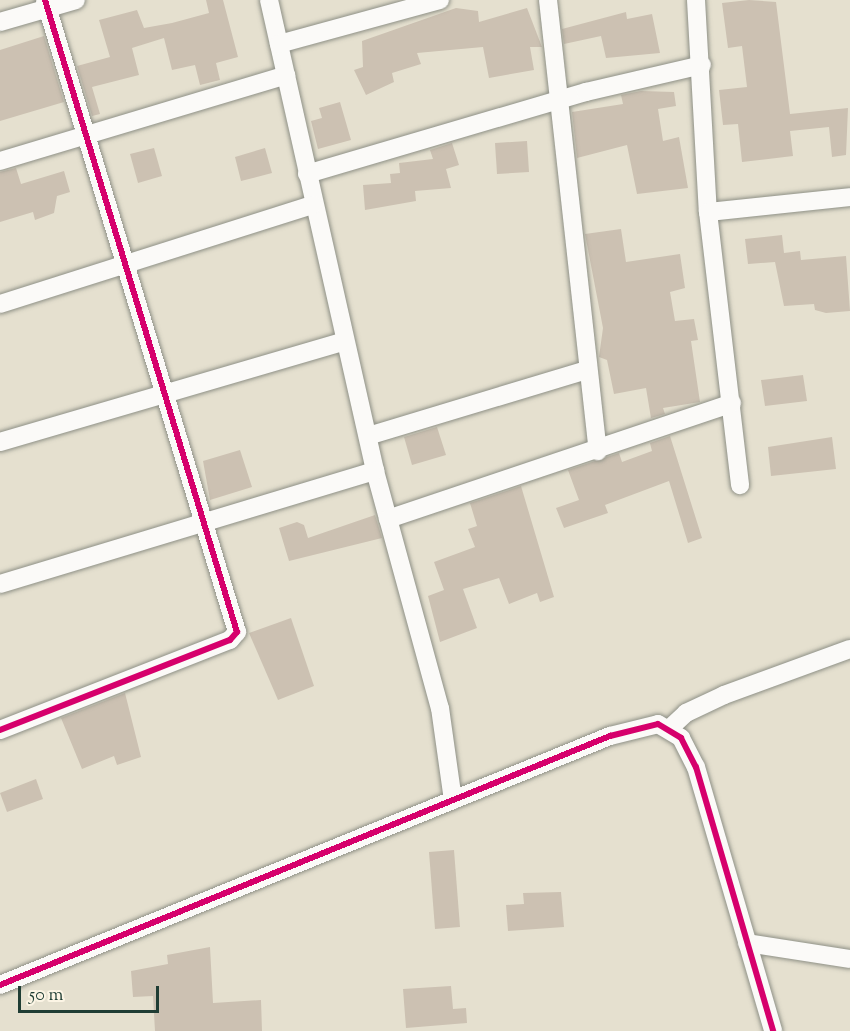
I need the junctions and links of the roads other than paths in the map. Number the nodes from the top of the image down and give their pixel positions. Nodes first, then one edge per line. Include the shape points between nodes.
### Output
1 (76, 0) edge
2 (269, 0) edge
3 (440, 0) edge
4 (548, 0) edge
5 (696, 0) edge
6 (46, 4) edge
7 (0, 22) edge
8 (279, 44) junction
9 (702, 65) junction
10 (286, 75) junction
11 (560, 100) junction
12 (83, 137) junction
13 (0, 161) edge
14 (307, 174) junction
15 (850, 197) edge
16 (313, 205) junction
17 (708, 212) junction
18 (123, 268) junction
19 (0, 304) edge
20 (345, 341) junction
21 (586, 370) junction
22 (162, 396) junction
23 (732, 404) junction
24 (368, 436) junction
25 (0, 442) edge
26 (598, 451) junction
27 (375, 471) junction
28 (740, 485) dead end
29 (388, 519) junction
30 (202, 525) junction
31 (0, 584) edge
32 (850, 649) edge
33 (670, 728) junction
34 (0, 730) edge
35 (453, 800) junction
36 (747, 943) junction
37 (850, 959) edge
38 (0, 985) edge
39 (773, 1031) edge

1 - 6 street
2 - 8 street
3 - 8 street
4 - 11 street
5 - 9 street
6 - 7 street
6 - 12 street
8 - 10 street
9 - 11 street
9 - 17 street
10 - 12 street
10 - 14 street
11 - 14 street
11 - 21 street
12 - 13 street
12 - 18 street
14 - 16 street
15 - 17 street
16 - 18 street
16 - 20 street
17 - 23 street
18 - 19 street
18 - 22 street
20 - 22 street
20 - 24 street
21 - 24 street
21 - 26 street
22 - 25 street
22 - 30 street
23 - 26 street
23 - 28 street
24 - 27 street
26 - 29 street
27 - 29 street
27 - 30 street
29 - 35 street via 440,708
30 - 31 street
30 - 34 street via 234,637
32 - 33 street via 724,695 686,713
33 - 35 street via 651,724 626,730
33 - 36 street via 696,767
35 - 38 street
36 - 37 street
36 - 39 street

